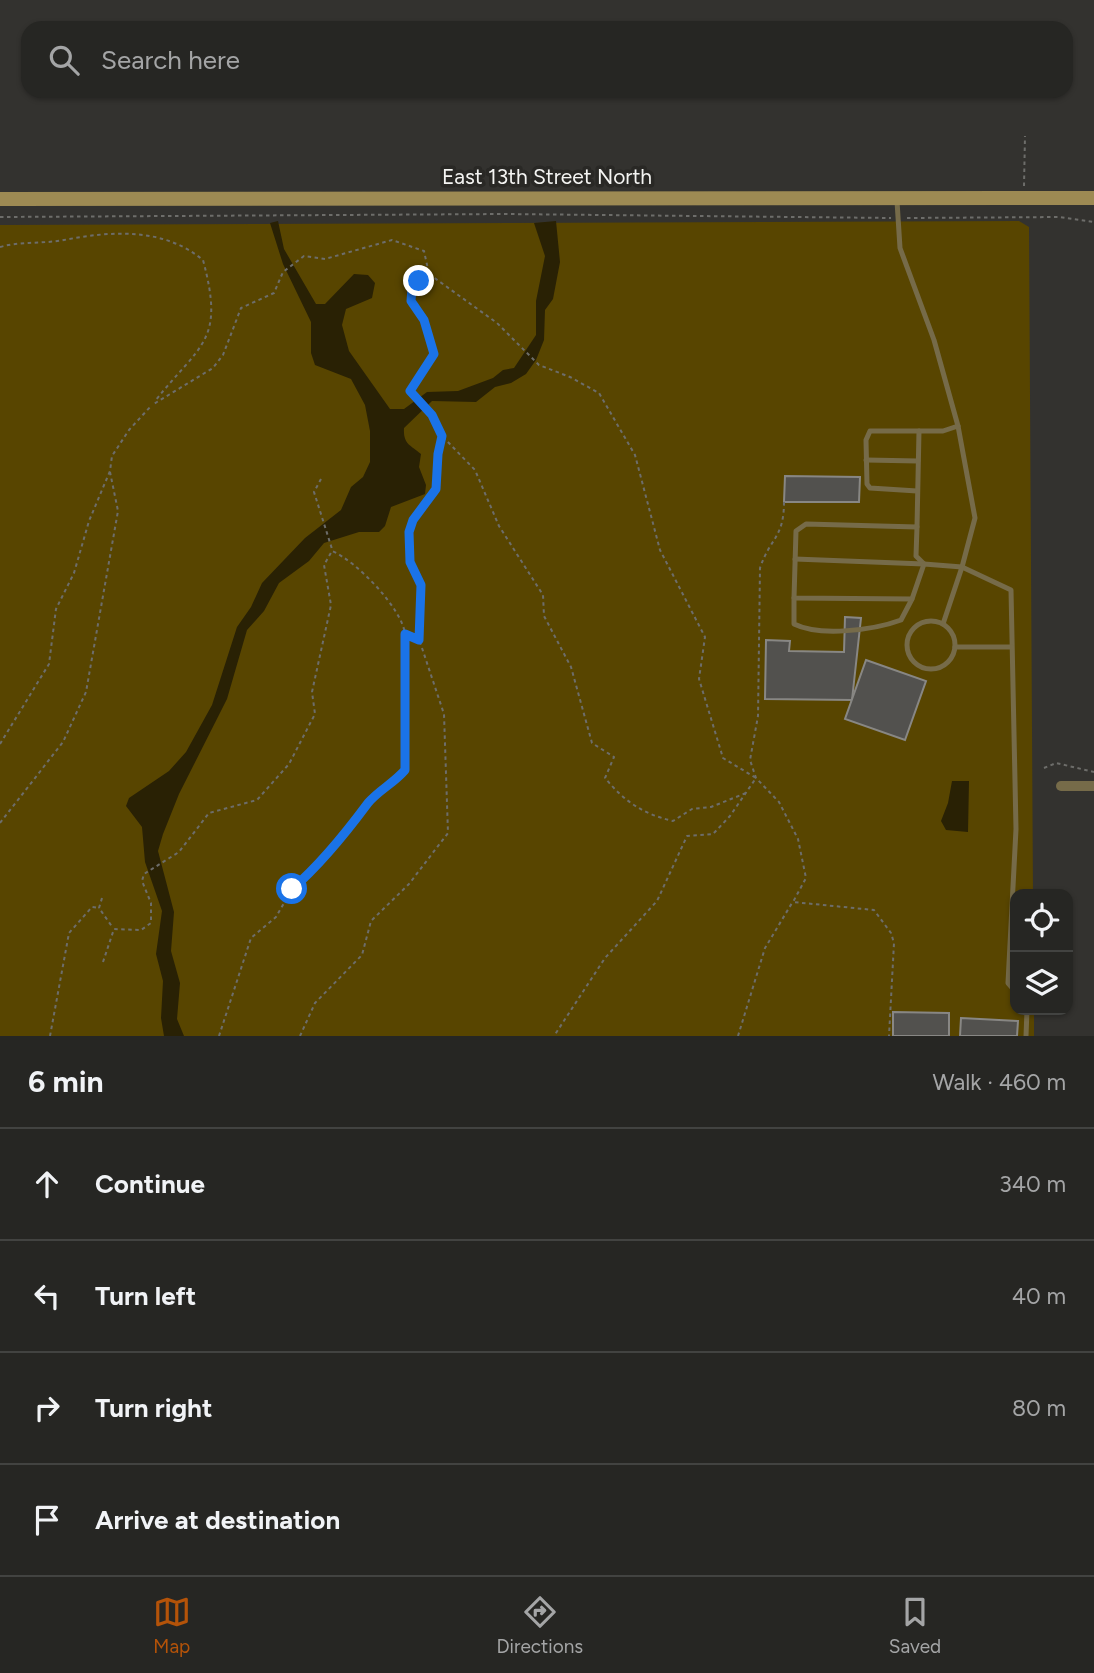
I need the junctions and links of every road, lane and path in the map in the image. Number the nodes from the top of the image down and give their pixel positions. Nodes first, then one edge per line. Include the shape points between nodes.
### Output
1 (1025, 136) dead end
2 (897, 198) junction
3 (1024, 198) junction
4 (1094, 198) edge
5 (0, 199) edge
6 (0, 216) edge
7 (898, 218) junction
8 (1094, 222) edge
9 (0, 247) edge
10 (429, 274) junction
11 (152, 405) junction
12 (958, 426) junction
13 (919, 431) junction
14 (442, 436) junction
15 (866, 460) junction
16 (918, 461) junction
17 (110, 471) junction
18 (321, 479) dead end
19 (918, 491) junction
20 (784, 502) dead end
21 (917, 527) junction
22 (332, 551) junction
23 (795, 559) junction
24 (924, 564) junction
25 (962, 568) junction
26 (794, 598) junction
27 (912, 599) junction
28 (943, 624) junction
29 (405, 634) junction
30 (419, 640) junction
31 (955, 647) junction
32 (1011, 647) junction
33 (0, 744) edge
34 (1044, 768) dead end
35 (1094, 772) edge
36 (756, 778) junction
37 (1061, 786) dead end
38 (1094, 786) edge
39 (746, 793) junction
40 (0, 822) edge
41 (102, 898) dead end
42 (793, 902) junction
43 (99, 908) junction
44 (114, 929) junction
45 (103, 962) dead end
46 (1010, 985) edge
47 (1027, 1015) edge
48 (50, 1036) edge
49 (219, 1036) edge
50 (300, 1036) edge
51 (554, 1036) edge
52 (738, 1036) edge
53 (889, 1036) edge
54 (1026, 1036) edge

1 - 3 path
2 - 3 main road, East 13th Street North
2 - 5 main road, East 13th Street North
2 - 7 lane
3 - 4 main road, East 13th Street North
6 - 7 path via 767,214
7 - 8 path via 1060,217
7 - 12 lane via 900,248 934,340
9 - 11 path via 86,234 139,232 203,260 209,283 210,329 195,357
10 - 11 path via 424,251 392,240 325,259 304,256 283,272 274,293 241,308 223,355 213,368
10 - 14 path via 410,294 434,354 410,391 432,415
10 - 36 path via 497,323 539,365 599,393 635,455 660,550 705,637 699,679 723,758
11 - 17 path via 129,430 113,456
12 - 13 lane
12 - 25 lane via 975,518
13 - 15 lane via 870,431
13 - 16 lane
14 - 30 path via 436,489 409,532 410,562 421,585
14 - 39 path via 475,470 499,526 542,595 544,616 571,667 592,743 614,757 605,778 625,802 653,817 673,821 692,808 711,807
15 - 16 lane
15 - 19 lane via 870,488
16 - 19 lane
17 - 33 path via 74,573 56,609 49,664
17 - 40 path via 118,511 86,692 63,742
18 - 22 path via 314,492
19 - 21 lane
20 - 36 path via 781,534 760,568 758,716 750,760
21 - 23 lane via 806,524 796,531
21 - 24 lane via 916,556
22 - 29 path via 357,564 404,621
22 - 44 path via 324,565 331,605 312,692 315,714 289,764 257,800 209,813 178,852 144,874 151,923 141,930
23 - 24 lane
23 - 26 lane
24 - 25 lane
24 - 27 lane
25 - 28 lane
25 - 32 lane via 1011,590
26 - 27 lane
26 - 27 lane via 794,624 804,629 869,630 901,620
28 - 31 lane via 954,636
28 - 31 lane via 928,621 914,629 908,643 911,658 923,668 939,668 951,659
29 - 30 path
29 - 49 path via 405,770 370,801 319,866 292,889 276,918 250,938
30 - 50 path via 444,714 448,833 410,884 371,920 362,955 315,1003
31 - 32 lane
32 - 46 lane via 1016,817
34 - 35 path via 1056,763
36 - 39 path
36 - 42 path via 779,802 798,839 806,878
37 - 38 street
39 - 51 path via 713,834 687,836 657,901 605,958
41 - 43 path
42 - 52 path via 765,948
42 - 53 path via 874,910 880,918 894,943
43 - 44 path
43 - 48 path via 92,907 69,933
44 - 45 path
47 - 54 lane

